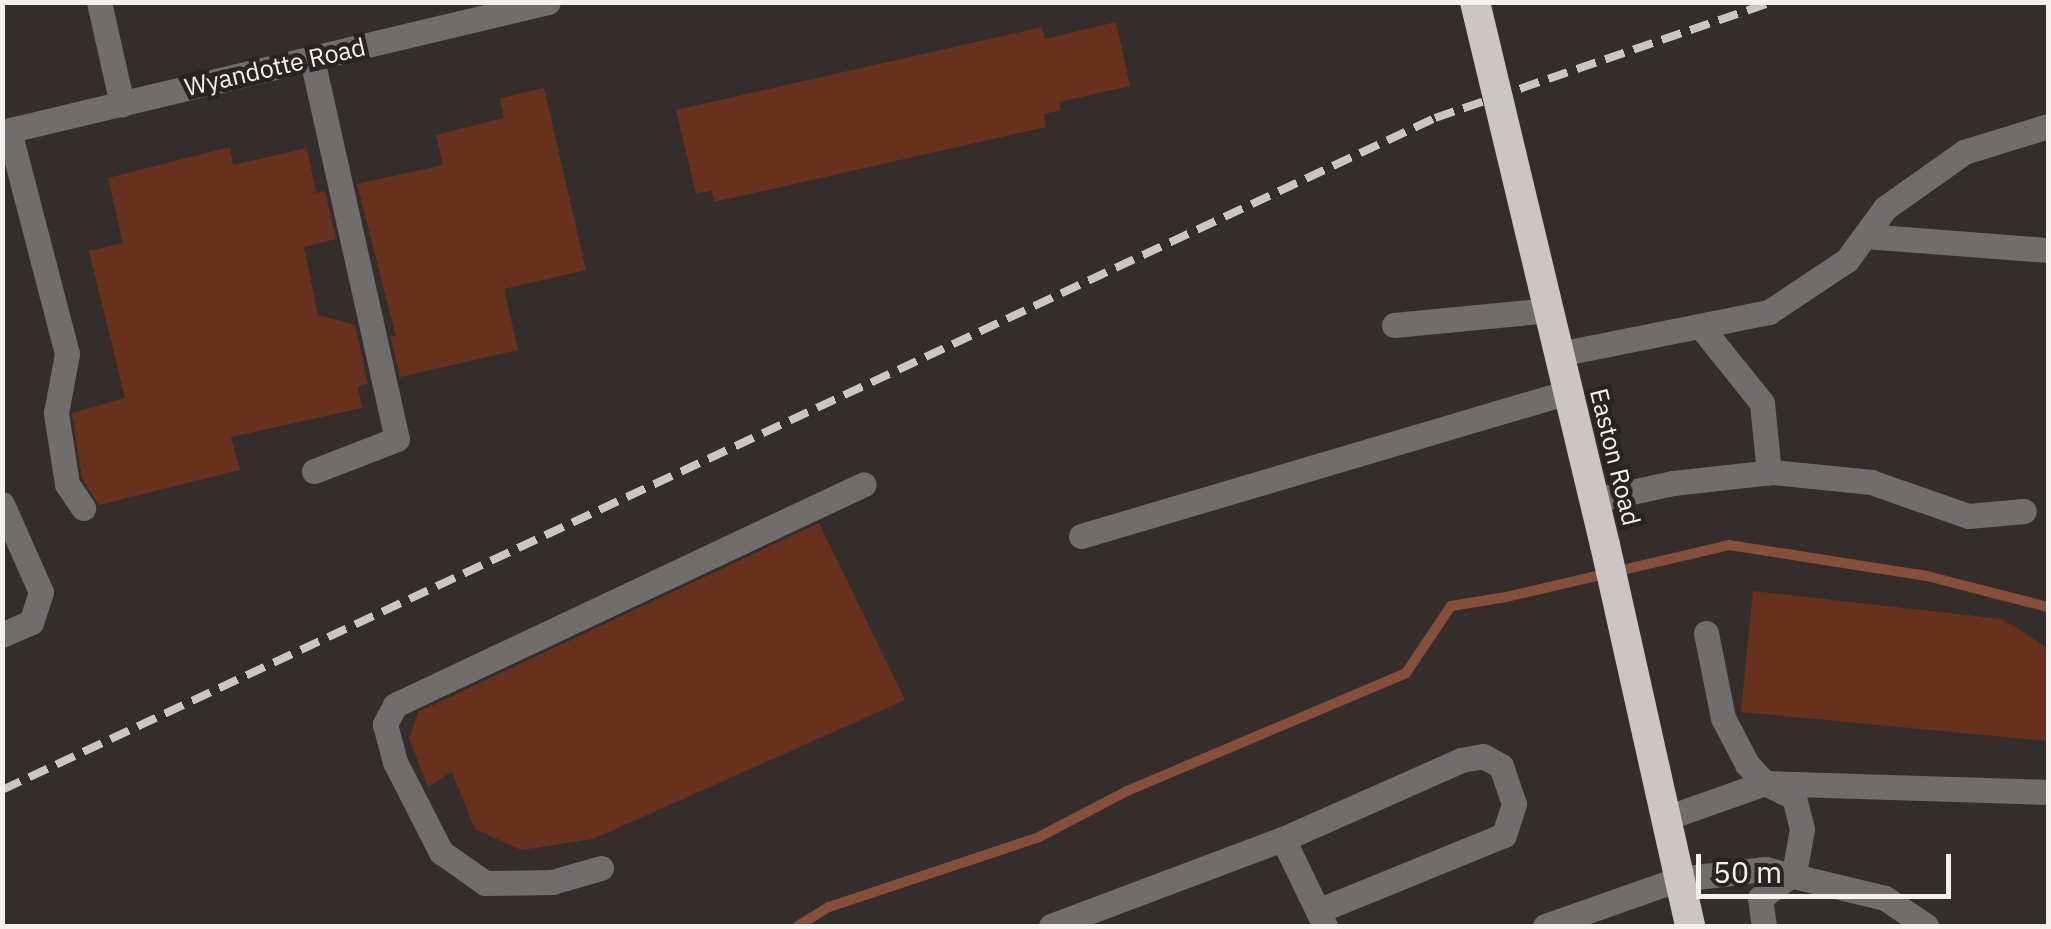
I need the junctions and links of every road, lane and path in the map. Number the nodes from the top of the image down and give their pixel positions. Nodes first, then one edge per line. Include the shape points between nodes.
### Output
1 (99, 2) edge
2 (548, 2) edge
3 (1475, 2) edge
4 (312, 58) junction
5 (122, 104) junction
6 (2048, 126) edge
7 (6, 132) edge
8 (1864, 236) junction
9 (2048, 250) edge
10 (1549, 310) junction
11 (1394, 326) dead end
12 (1701, 327) junction
13 (1559, 354) junction
14 (1568, 392) junction
15 (314, 471) dead end
16 (1769, 472) junction
17 (864, 484) dead end
18 (1594, 500) junction
19 (2, 504) edge
20 (83, 508) dead end
21 (2024, 511) dead end
22 (1081, 536) dead end
23 (1706, 633) dead end
24 (2, 635) edge
25 (1765, 782) junction
26 (2048, 792) edge
27 (1666, 818) junction
28 (1283, 839) junction
29 (601, 868) dead end
30 (1794, 873) junction
31 (1679, 879) junction
32 (1322, 919) edge
33 (1051, 926) edge
34 (1546, 926) edge
35 (1690, 926) edge
36 (1764, 926) edge
37 (1926, 926) edge

1 - 5 street
2 - 4 street, Wyandotte Road
3 - 10 highway, Easton Road
4 - 5 street, Wyandotte Road
4 - 15 street via 397,439
5 - 7 street, Wyandotte Road
6 - 8 street via 1964,152 1885,208
7 - 20 street via 67,354 56,413 67,484
8 - 9 street
8 - 12 street via 1847,260 1769,312
10 - 11 street
10 - 13 highway, Easton Road
12 - 13 street
12 - 16 street via 1762,403
13 - 14 highway, Easton Road
14 - 18 highway, Easton Road
14 - 22 street
16 - 18 street
16 - 21 street via 1872,482 1968,516
17 - 29 street via 394,705 386,724 396,762 441,852 485,883 552,882
18 - 27 highway, Easton Road
19 - 24 street via 41,592 31,622
23 - 25 street via 1723,718 1747,764
25 - 26 street
25 - 27 street
25 - 30 street via 1794,797 1802,828
27 - 31 highway, Easton Road
28 - 32 street
28 - 32 street via 1461,760 1483,756 1501,766 1514,804 1504,835
28 - 33 street
30 - 31 street via 1765,869
30 - 36 street via 1760,898
30 - 37 street via 1886,898
31 - 34 street
31 - 35 highway, Easton Road

